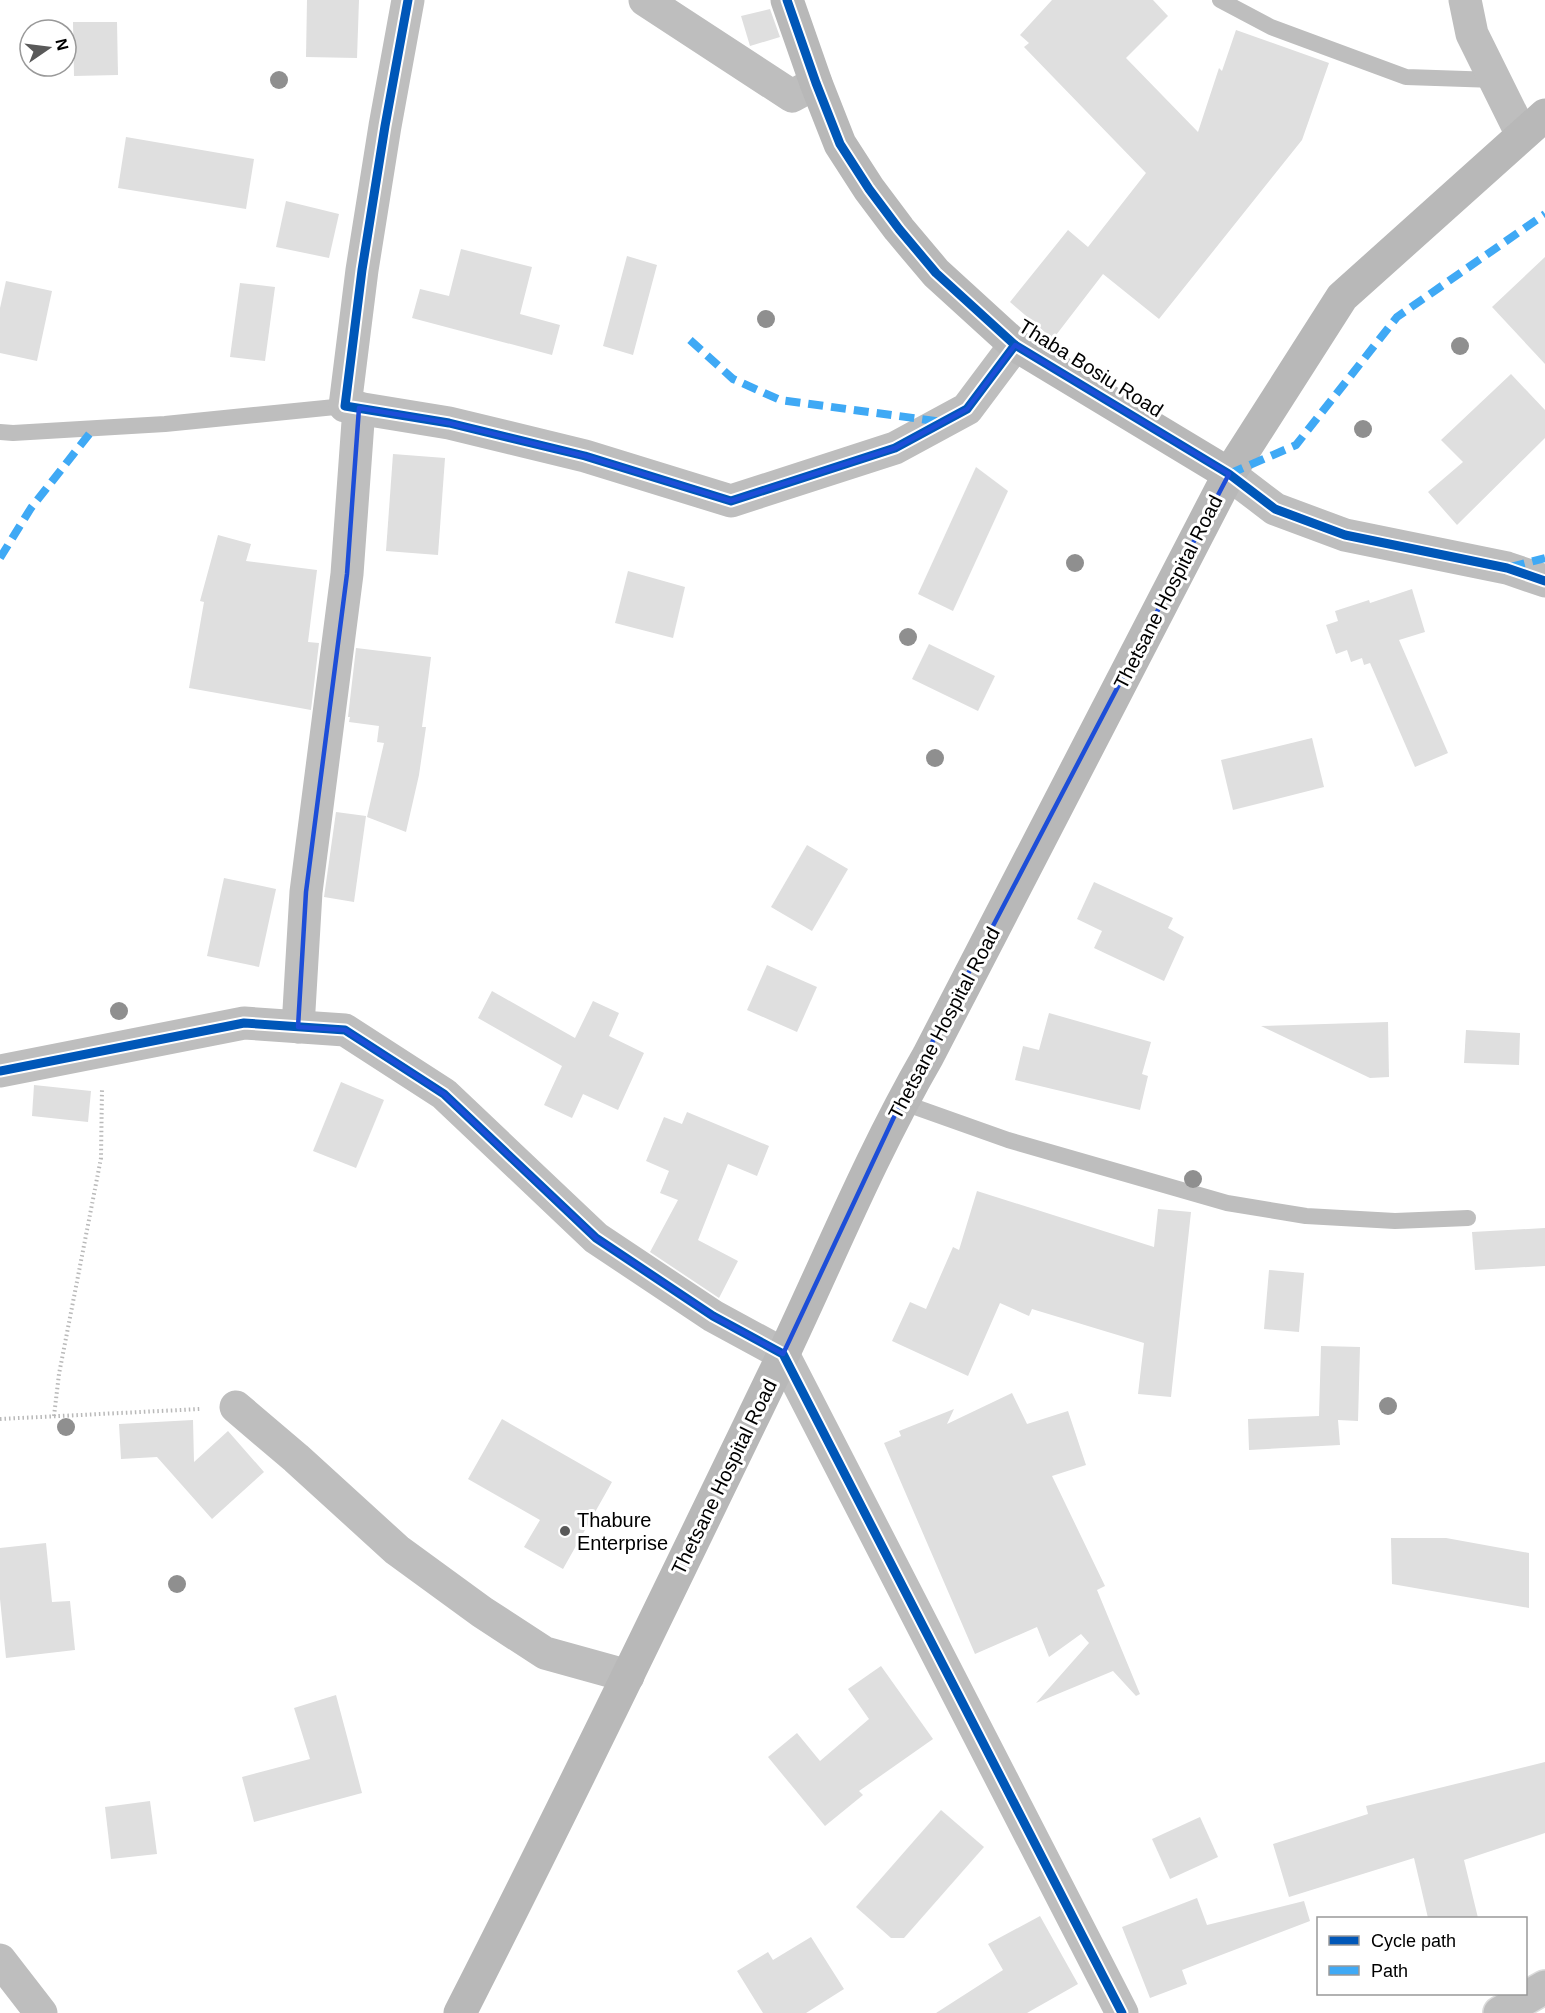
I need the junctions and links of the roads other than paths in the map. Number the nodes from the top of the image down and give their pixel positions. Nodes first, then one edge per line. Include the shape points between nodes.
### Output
1 (408, 0) edge
2 (645, 0) edge
3 (788, 0) edge
4 (1220, 0) edge
5 (1465, 0) edge
6 (1495, 80) junction
7 (816, 83) junction
8 (1534, 125) edge
9 (1015, 345) junction
10 (352, 407) junction
11 (0, 432) edge
12 (1229, 474) junction
13 (1545, 581) edge
14 (298, 1027) junction
15 (0, 1071) edge
16 (901, 1102) junction
17 (1468, 1218) dead end
18 (783, 1354) junction
19 (236, 1407) road end
20 (628, 1676) junction
21 (0, 1960) edge
22 (1545, 1987) edge
23 (41, 2013) edge
24 (460, 2013) edge
25 (1122, 2013) edge
26 (1500, 2013) edge

1 - 10 street via 364,259
2 - 7 street via 792,96
3 - 7 main road, Thaba Bosiu Road
4 - 6 lane via 1271,27 1406,77
5 - 6 street via 1472,34
6 - 8 street
7 - 9 main road, Thaba Bosiu Road via 840,144 898,229 936,273
8 - 12 main road, Thetsane Hospital Road via 1342,297
9 - 10 street via 967,409 895,448 731,501 574,453 449,423
9 - 12 main road, Thaba Bosiu Road
10 - 11 lane via 165,424
10 - 14 street via 347,574 306,892
12 - 13 street via 1275,509 1345,535 1507,568
12 - 16 main road, Thetsane Hospital Road
14 - 15 street via 244,1023
14 - 18 street via 345,1030 444,1094 596,1238 713,1316
16 - 17 lane via 1008,1140 1227,1203 1306,1216 1395,1221
16 - 18 main road, Thetsane Hospital Road
18 - 20 main road, Thetsane Hospital Road
18 - 25 street
19 - 20 street via 398,1550 482,1612 545,1653
20 - 24 main road, Thetsane Hospital Road
21 - 23 street
22 - 26 street

